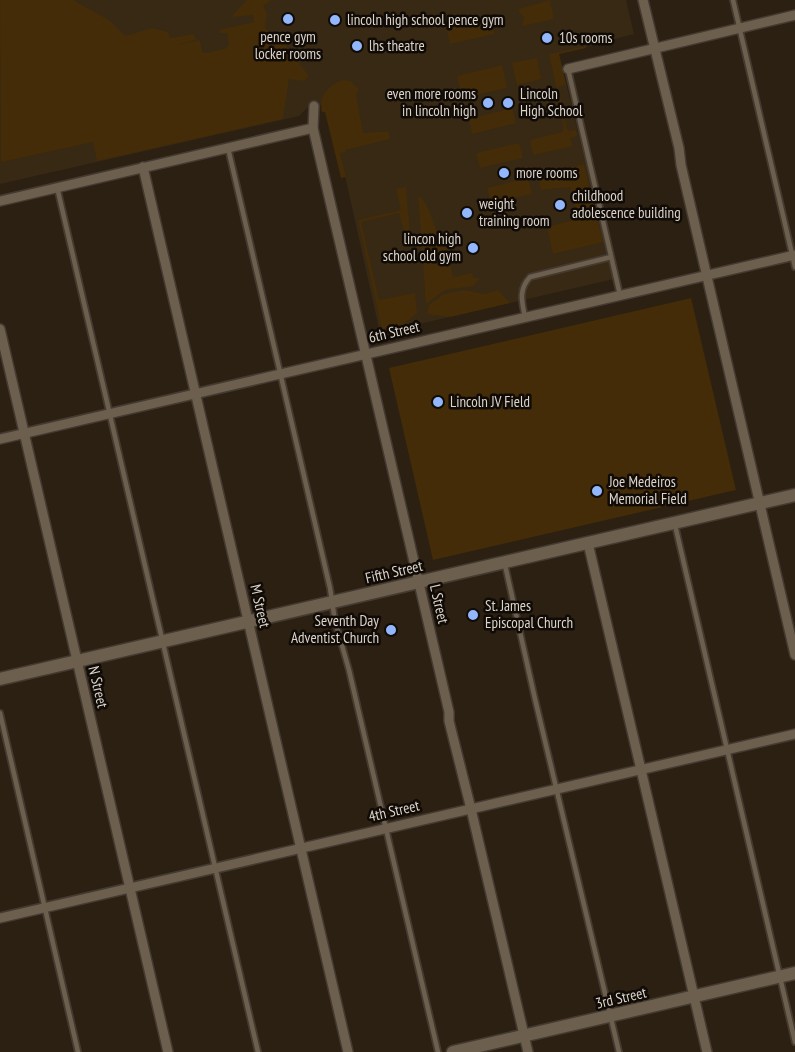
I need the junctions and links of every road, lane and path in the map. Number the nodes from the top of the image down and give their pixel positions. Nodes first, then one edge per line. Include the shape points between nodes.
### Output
1 (643, 0) edge
2 (734, 0) edge
3 (795, 15) edge
4 (740, 28) junction
5 (655, 49) junction
6 (568, 69) joint
7 (314, 106) dead end
8 (313, 128) junction
9 (228, 148) junction
10 (143, 167) junction
11 (57, 187) junction
12 (0, 201) edge
13 (794, 256) edge
14 (611, 257) junction
15 (795, 267) edge
16 (707, 275) junction
17 (620, 296) junction
18 (525, 317) junction
19 (0, 329) edge
20 (366, 354) junction
21 (281, 374) junction
22 (195, 394) junction
23 (110, 414) junction
24 (24, 433) junction
25 (0, 439) edge
26 (795, 495) edge
27 (760, 503) junction
28 (674, 523) junction
29 (588, 543) junction
30 (505, 562) junction
31 (418, 582) junction
32 (332, 602) junction
33 (248, 621) junction
34 (163, 641) junction
35 (795, 655) edge
36 (77, 660) junction
37 (0, 679) edge
38 (0, 713) edge
39 (795, 734) edge
40 (727, 750) junction
41 (641, 770) junction
42 (556, 789) junction
43 (471, 809) junction
44 (386, 829) junction
45 (301, 848) junction
46 (216, 868) junction
47 (130, 888) junction
48 (45, 908) junction
49 (0, 918) edge
50 (795, 973) edge
51 (780, 976) junction
52 (694, 996) junction
53 (610, 1016) junction
54 (524, 1036) junction
55 (795, 1042) edge
56 (78, 1052) edge
57 (168, 1052) edge
58 (258, 1052) edge
59 (348, 1052) edge
60 (438, 1052) edge
61 (453, 1052) edge
62 (528, 1052) edge
63 (619, 1052) edge
64 (707, 1052) edge

1 - 5 street
2 - 4 lane
3 - 4 street
4 - 5 street
4 - 13 lane
5 - 6 street
5 - 16 street
6 - 14 lane
7 - 8 street, L Street
8 - 9 street
8 - 20 street, L Street
9 - 10 street
9 - 21 lane
10 - 11 street
10 - 22 street, M Street
11 - 12 street
11 - 23 lane
13 - 15 lane
13 - 16 street, 6th Street
14 - 17 lane
14 - 18 lane via 530,277 521,294
16 - 17 street, 6th Street
16 - 27 street
17 - 18 street, 6th Street
18 - 20 street, 6th Street
19 - 24 street, N Street
20 - 21 street, 6th Street
20 - 31 street, L Street
21 - 22 street, 6th Street
21 - 32 lane
22 - 23 street, 6th Street
22 - 33 street, M Street
23 - 24 street, 6th Street
23 - 34 lane
24 - 25 street, 6th Street
24 - 36 street, N Street
26 - 27 street, Fifth Street
27 - 28 street, Fifth Street
27 - 35 street
28 - 29 street, Fifth Street
28 - 40 lane
29 - 30 street, Fifth Street
29 - 41 street
30 - 31 street, Fifth Street
30 - 42 lane
31 - 32 street, Fifth Street
31 - 43 street, L Street
32 - 33 street, Fifth Street
32 - 44 lane
33 - 34 street, Fifth Street
33 - 45 street, M Street
34 - 36 street, Fifth Street
34 - 46 lane
36 - 37 street, Fifth Street
36 - 47 street, N Street
38 - 48 lane
39 - 40 street, 4th Street
40 - 41 street, 4th Street
40 - 51 lane
41 - 42 street, 4th Street
41 - 52 street
42 - 43 street, 4th Street
42 - 53 lane
43 - 44 street, 4th Street
43 - 54 street, L Street
44 - 45 street, 4th Street
44 - 60 lane
45 - 46 street, 4th Street
45 - 59 street, M Street
46 - 47 street, 4th Street
46 - 58 lane
47 - 48 street, 4th Street
47 - 57 street, N Street
48 - 49 street, 4th Street
48 - 56 lane
50 - 51 street, 3rd Street
51 - 52 street, 3rd Street
51 - 55 lane
52 - 53 street, 3rd Street
52 - 64 street
53 - 54 street, 3rd Street
53 - 63 lane
54 - 61 street, 3rd Street
54 - 62 street, L Street

